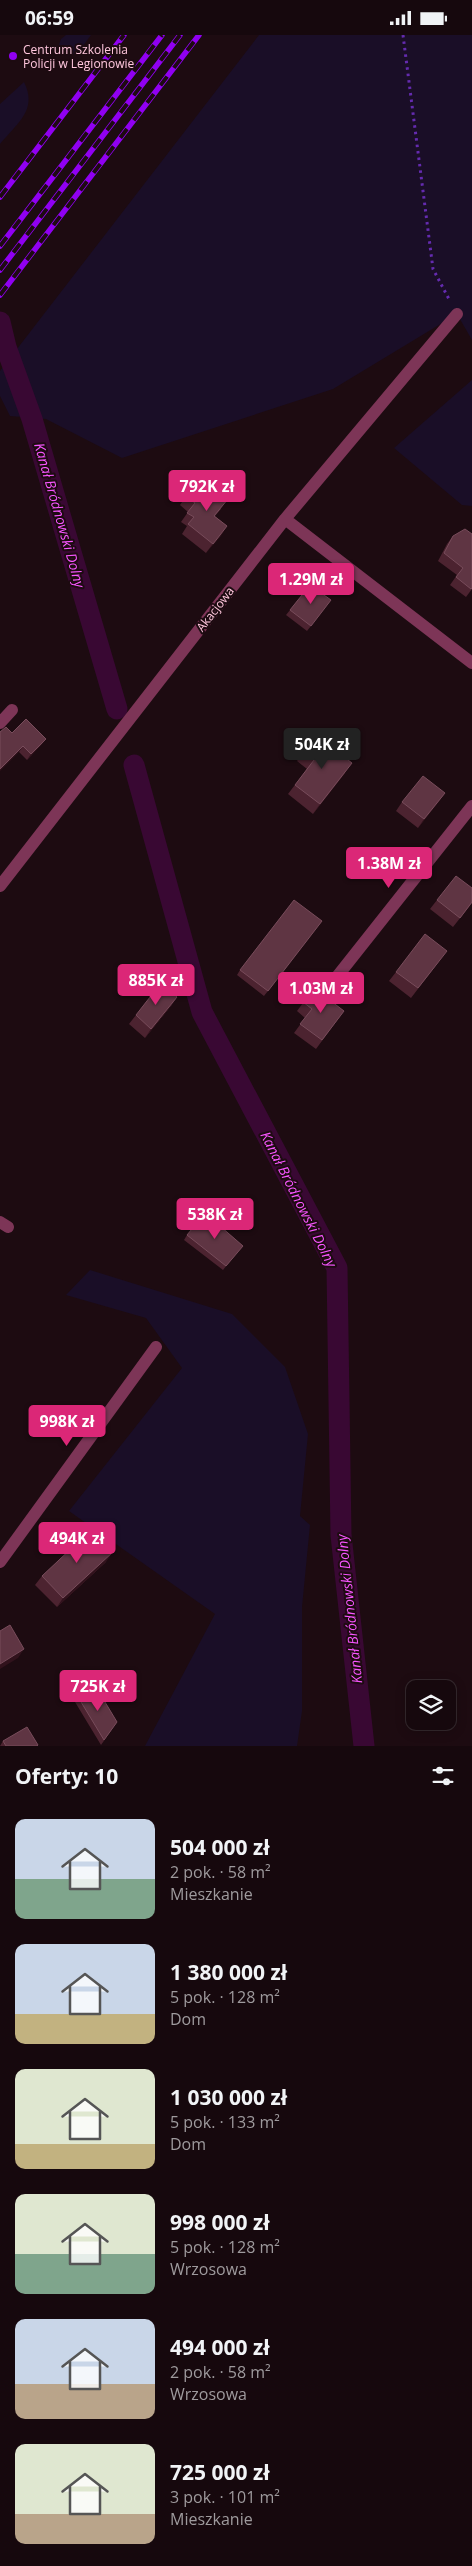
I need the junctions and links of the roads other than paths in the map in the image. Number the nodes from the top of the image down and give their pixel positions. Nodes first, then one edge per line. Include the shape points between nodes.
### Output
1 (457, 314) road end
2 (285, 519) junction
3 (472, 663) edge
4 (12, 710) dead end
5 (0, 723) edge
6 (472, 806) edge
7 (0, 886) edge
8 (328, 989) dead end
9 (156, 1347) dead end
10 (0, 1562) edge

1 - 2 street, Akacjowa
2 - 3 street
2 - 7 street, Akacjowa
4 - 5 street
6 - 8 street
9 - 10 street

